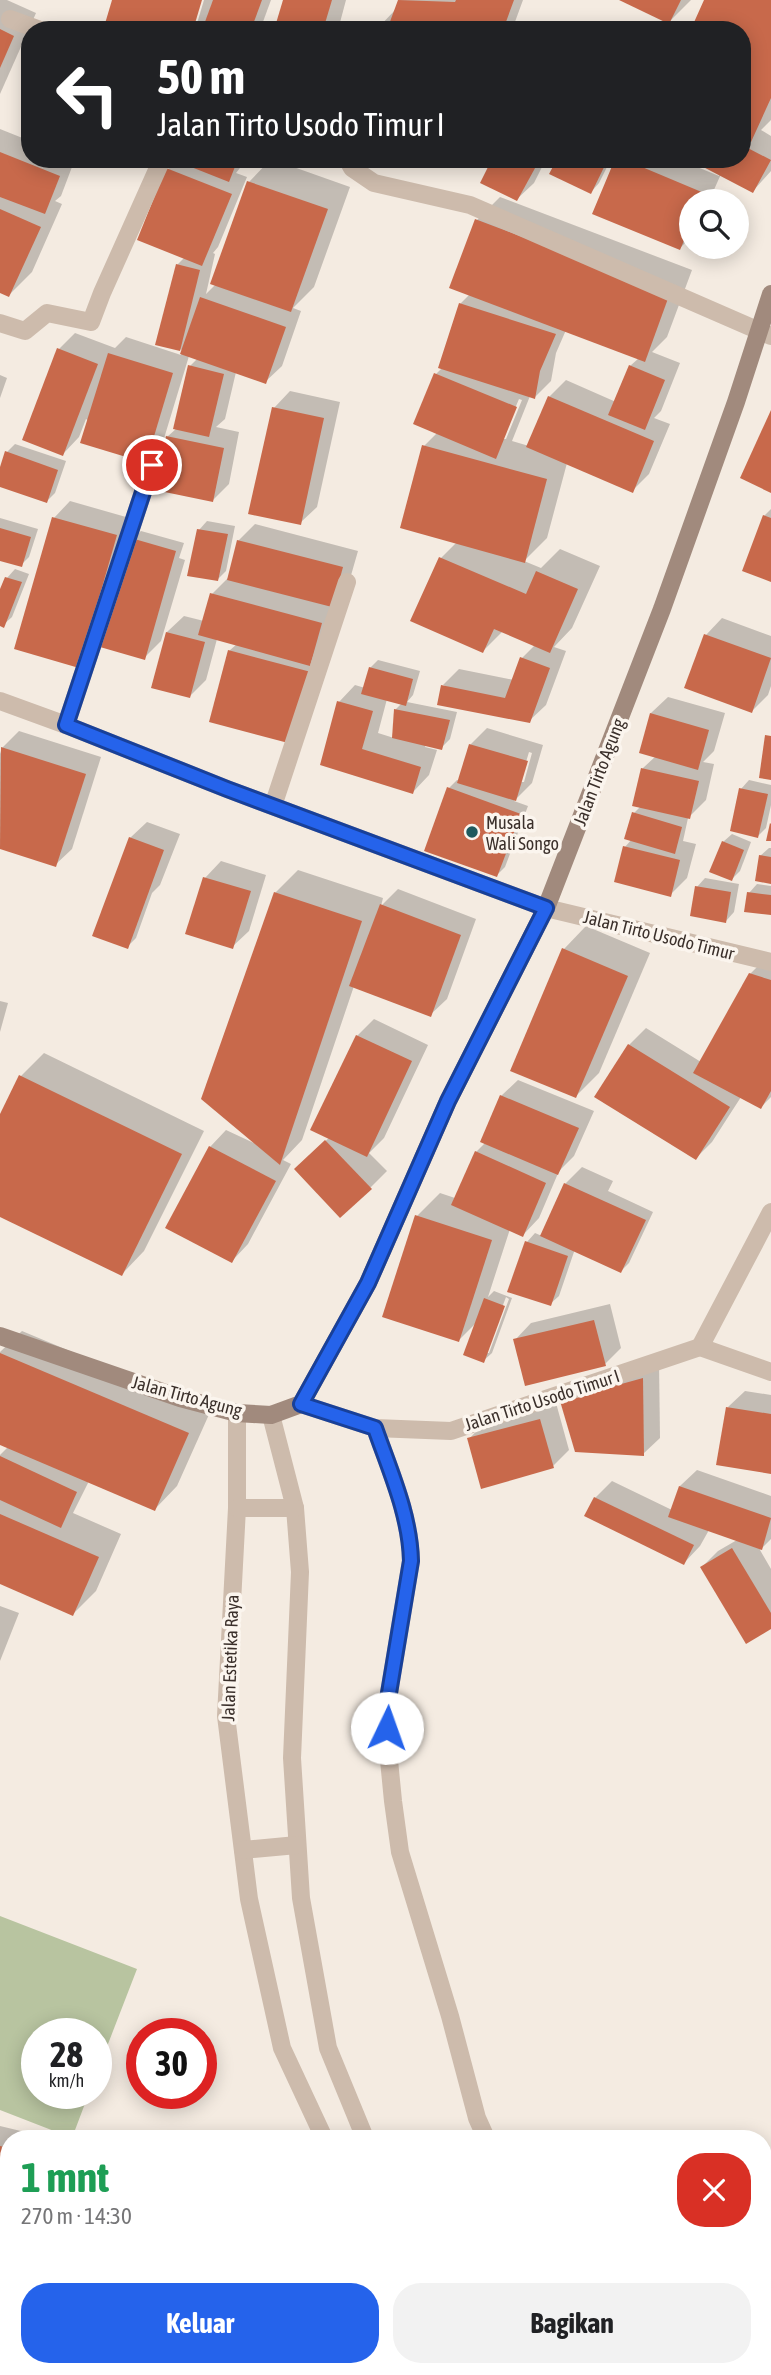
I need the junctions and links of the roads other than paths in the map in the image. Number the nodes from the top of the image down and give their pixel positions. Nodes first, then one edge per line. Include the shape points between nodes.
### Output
1 (9, 19) dead end
2 (21, 23) edge
3 (158, 168) edge
4 (352, 168) edge
5 (771, 294) edge
6 (0, 323) edge
7 (765, 333) edge
8 (152, 465) dead end
9 (347, 582) dead end
10 (0, 701) edge
11 (66, 725) junction
12 (273, 806) junction
13 (546, 908) junction
14 (771, 962) edge
15 (771, 1212) edge
16 (0, 1336) edge
17 (699, 1347) junction
18 (771, 1372) edge
19 (301, 1404) junction
20 (237, 1413) junction
21 (271, 1415) junction
22 (375, 1428) junction
23 (237, 1508) junction
24 (295, 1508) junction
25 (297, 1845) junction
26 (243, 1850) junction
27 (320, 2130) edge
28 (362, 2130) edge
29 (483, 2130) edge

1 - 2 street
3 - 6 street via 91,322 47,313 25,331
4 - 7 street via 374,183 470,205
5 - 7 main road, Jalan Tirto Agung
7 - 13 main road, Jalan Tirto Agung
8 - 11 street
9 - 12 street
10 - 11 street, Jalan Tirto Usodo Timur
11 - 12 street, Jalan Tirto Usodo Timur
12 - 13 street, Jalan Tirto Usodo Timur
13 - 14 street, Jalan Tirto Usodo Timur
13 - 19 main road, Jalan Tirto Agung via 448,1101 368,1283
15 - 17 street
16 - 20 main road, Jalan Tirto Agung
17 - 18 street
17 - 22 street, Jalan Tirto Usodo Timur I via 451,1430
19 - 21 main road, Jalan Tirto Agung
19 - 22 street, Jalan Tirto Usodo Timur I
20 - 21 main road, Jalan Tirto Agung
20 - 23 street, Jalan Estetika Raya
21 - 24 street
22 - 29 street via 410,1538 411,1561 387,1705 400,1852
23 - 24 street
23 - 26 street, Jalan Estetika Raya via 226,1716
24 - 25 street via 300,1572 292,1758
25 - 26 street
25 - 28 street via 301,1898 328,2048
26 - 27 street, Jalan Estetika Raya via 249,1899 282,2048

